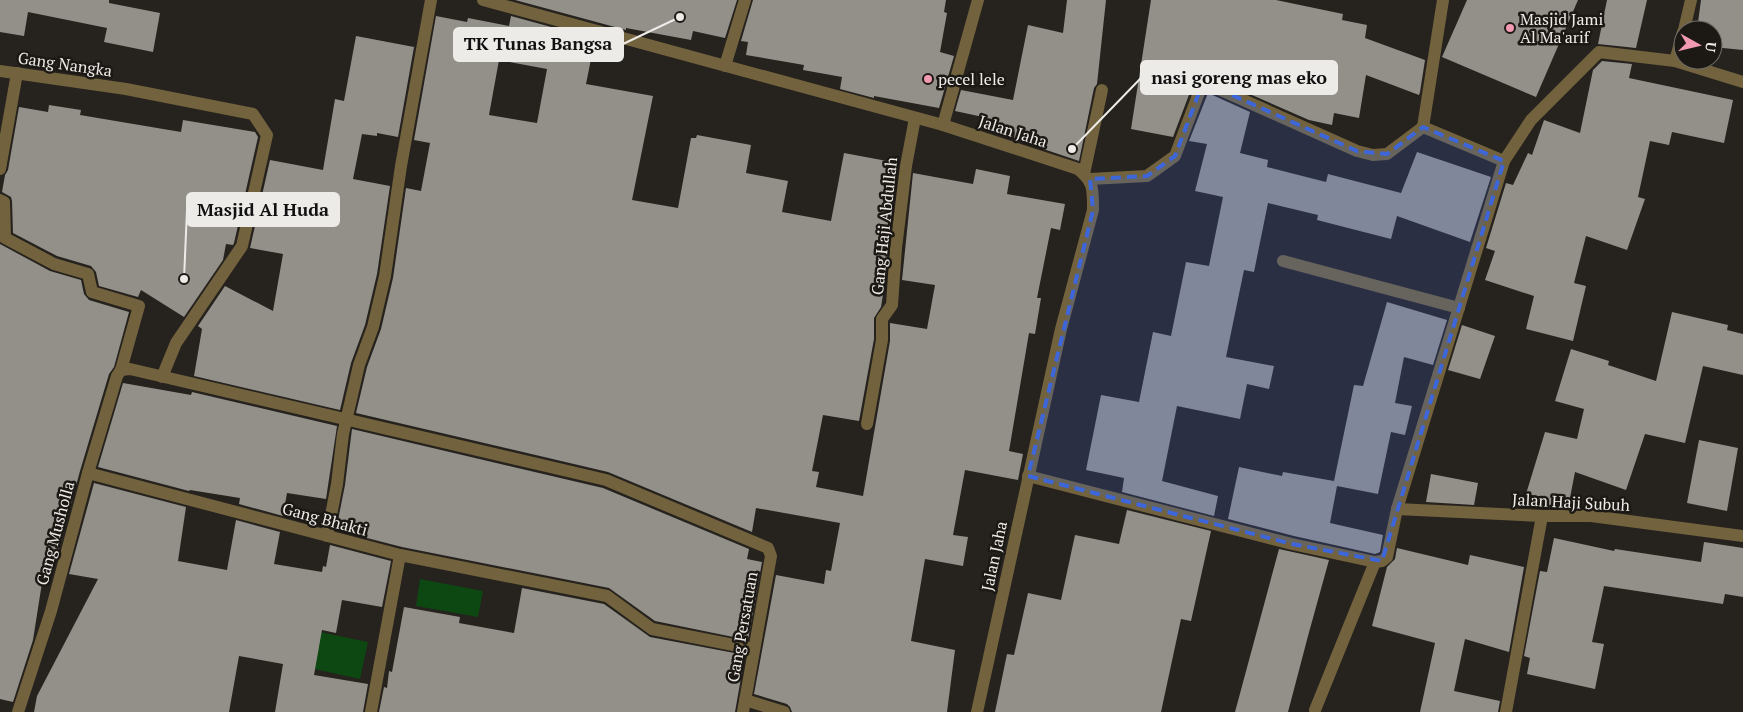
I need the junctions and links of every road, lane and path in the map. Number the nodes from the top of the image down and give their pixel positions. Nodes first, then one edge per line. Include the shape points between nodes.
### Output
1 (431, 0) edge
2 (482, 0) edge
3 (745, 0) edge
4 (978, 0) edge
5 (1442, 0) edge
6 (1692, 0) edge
7 (503, 3) edge
8 (1686, 20) edge
9 (1673, 61) edge
10 (725, 66) junction
11 (1704, 70) edge
12 (0, 71) edge
13 (17, 73) junction
14 (1743, 82) edge
15 (1102, 90) dead end
16 (915, 118) junction
17 (943, 125) junction
18 (1423, 127) junction
19 (1504, 161) junction
20 (0, 169) edge
21 (1087, 176) junction
22 (0, 200) edge
23 (1283, 261) dead end
24 (1459, 308) junction
25 (125, 370) junction
26 (162, 377) junction
27 (347, 419) junction
28 (867, 424) dead end
29 (88, 473) junction
30 (1028, 476) junction
31 (1397, 509) junction
32 (1542, 516) junction
33 (326, 536) junction
34 (1743, 536) edge
35 (400, 556) junction
36 (1375, 562) junction
37 (754, 649) junction
38 (744, 706) edge
39 (1315, 710) dead end
40 (18, 712) edge
41 (371, 712) edge
42 (784, 712) edge
43 (978, 712) edge
44 (1506, 712) edge

1 - 27 street via 385,276
2 - 7 street, Jalan Jaha
3 - 10 street
4 - 17 street
5 - 18 street
6 - 8 street
7 - 10 street, Jalan Jaha
9 - 19 street via 1599,52 1531,120
10 - 16 street, Jalan Jaha
11 - 14 street
12 - 13 street, Gang Nangka
13 - 20 street
13 - 26 street, Gang Nangka via 126,89 253,114 267,135 242,246 176,343
15 - 21 street
16 - 17 street, Jalan Jaha
16 - 28 street, Gang Haji Abdullah via 906,166 892,305 882,319 882,340
17 - 21 street, Jalan Jaha via 1078,169
18 - 19 street
18 - 21 street via 1387,154 1372,155 1203,82 1175,156 1147,176
19 - 24 street
21 - 30 street, Jalan Jaha via 1093,194 1093,210 1061,329
22 - 25 street, Gang Musholla via 4,202 5,238 54,264 88,274 92,292 139,306
23 - 24 street
24 - 31 street
25 - 26 street
25 - 29 street, Gang Musholla via 117,376
26 - 27 street
27 - 33 street
27 - 37 street, Gang Persatuan via 606,480 768,548 771,556
29 - 33 street, Gang Bhakti
29 - 40 street, Gang Musholla via 51,611
30 - 36 street via 1282,542
30 - 43 street, Jalan Jaha
31 - 32 street, Jalan Haji Subuh
31 - 36 street via 1387,557
32 - 34 street, Jalan Haji Subuh via 1591,516
32 - 44 street
33 - 35 street, Gang Bhakti
35 - 37 street, Gang Bhakti via 607,596 652,628
35 - 41 street
36 - 39 street
37 - 38 street, Gang Persatuan
38 - 42 street

